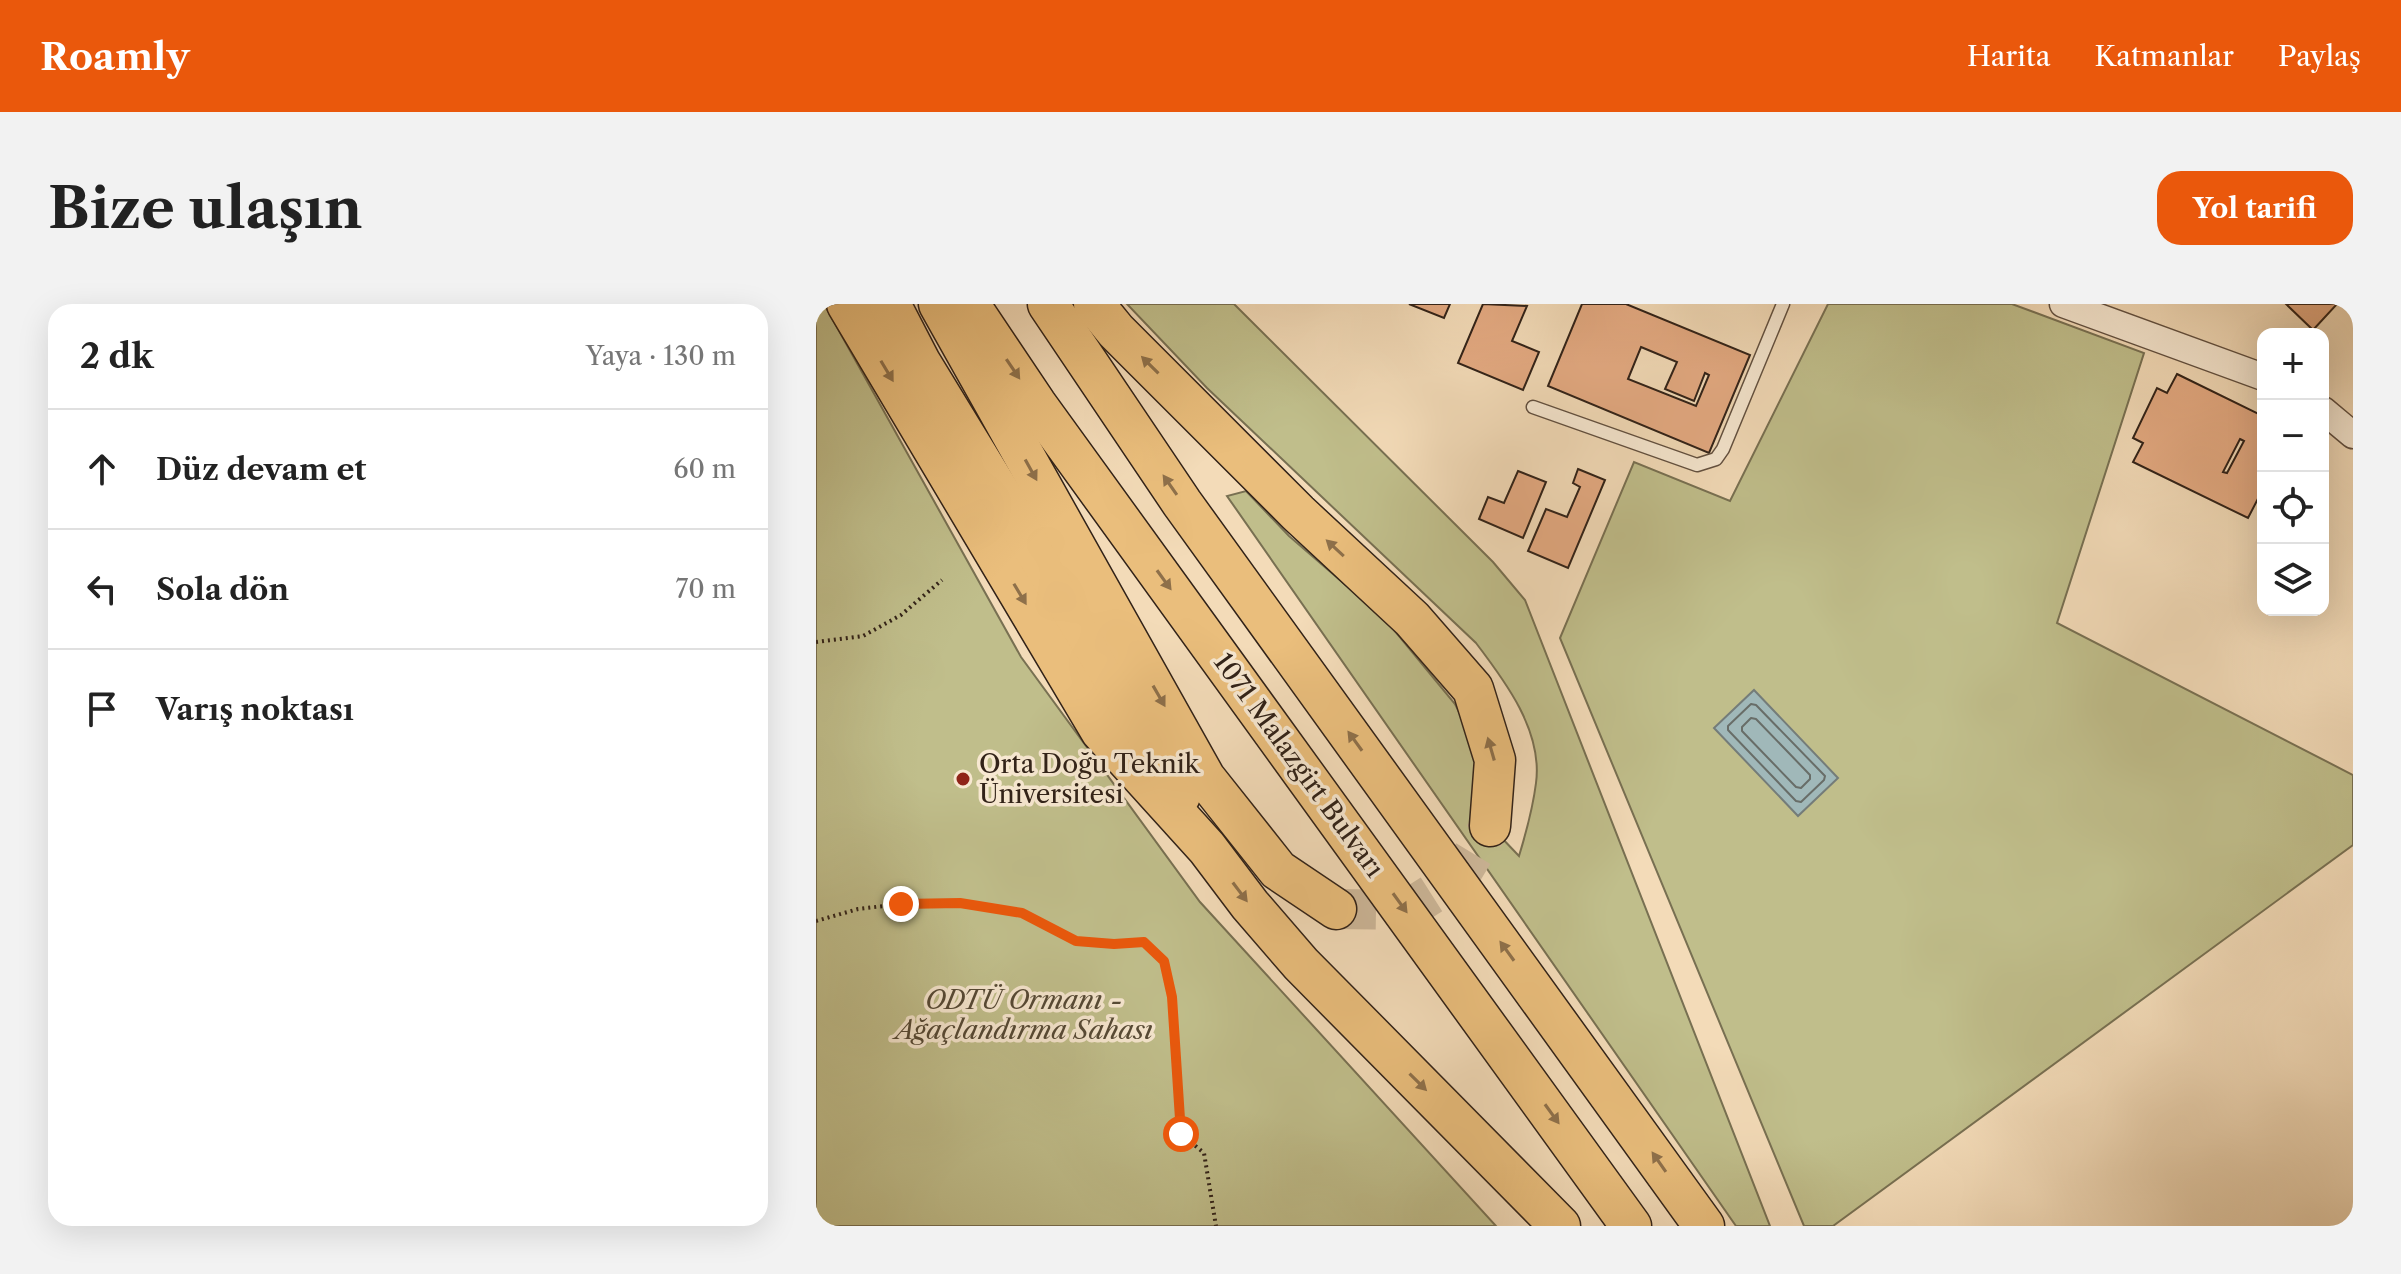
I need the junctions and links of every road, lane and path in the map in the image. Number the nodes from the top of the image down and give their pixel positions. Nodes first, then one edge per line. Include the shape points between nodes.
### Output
1 (847, 304) edge
2 (890, 304) edge
3 (939, 304) edge
4 (969, 304) edge
5 (1048, 304) edge
6 (1094, 304) edge
7 (1783, 304) edge
8 (2063, 304) edge
9 (2107, 312) edge
10 (2257, 374) edge
11 (1533, 407) dead end
12 (2329, 415) edge
13 (2353, 435) edge
14 (942, 580) dead end
15 (816, 642) edge
16 (1490, 826) tunnel mouth
17 (1207, 848) junction
18 (1336, 909) tunnel mouth
19 (816, 921) edge
20 (1216, 1226) edge
21 (1560, 1226) edge
22 (1631, 1226) edge
23 (1704, 1226) edge

1 -> 17 main road via 1101,731
2 - 17 main road via 920,362 1145,730
3 -> 18 main road via 1205,778 1278,870
4 -> 22 main road, 1071 Malazgirt Bulvarı
23 -> 5 main road via 1182,503
16 -> 6 main road via 1495,760 1473,689 1412,619 1287,502
7 - 11 lane via 1723,449 1710,462 1697,465
8 - 9 street
9 - 10 street
12 - 13 street
14 - 15 path via 901,615 863,636
17 -> 21 main road via 1301,964
19 - 20 path via 858,909 960,903 1022,913 1076,941 1144,942 1164,961 1172,997 1181,1134 1204,1153

